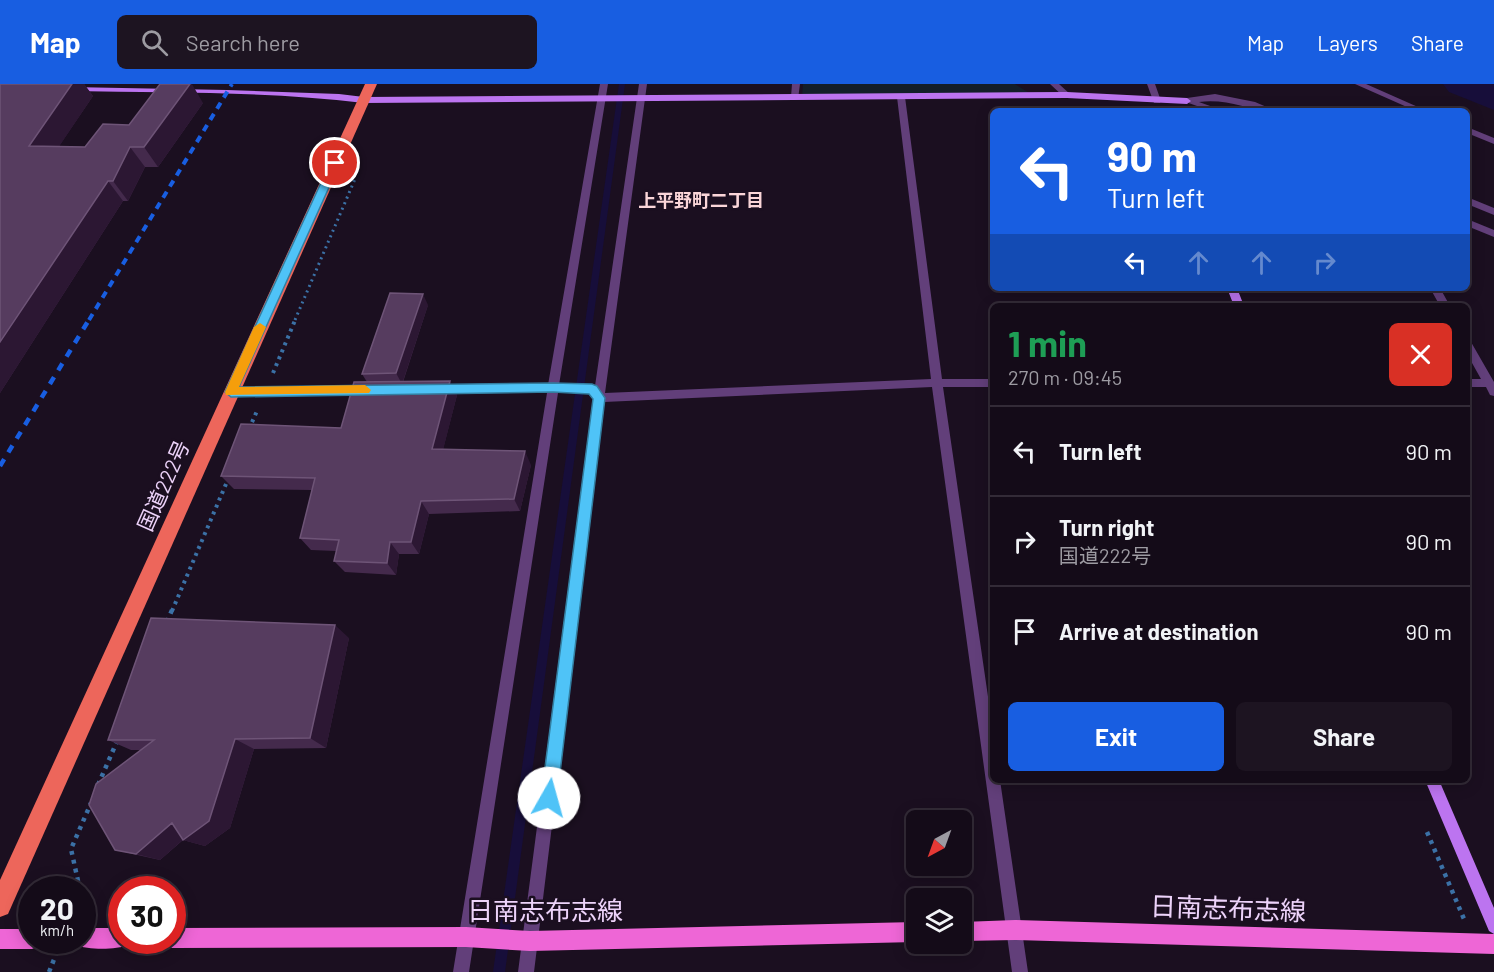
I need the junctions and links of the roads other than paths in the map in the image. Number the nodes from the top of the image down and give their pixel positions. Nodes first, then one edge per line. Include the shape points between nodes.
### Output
1 (604, 84) edge
2 (643, 84) edge
3 (796, 84) edge
4 (1054, 84) edge
5 (1151, 84) edge
6 (1359, 84) edge
7 (60, 89) edge
8 (367, 92) edge
9 (1067, 96) junction
10 (795, 97) junction
11 (901, 97) junction
12 (641, 98) junction
13 (606, 99) junction
14 (1157, 101) junction
15 (1187, 101) junction
16 (1160, 108) edge
17 (1210, 108) edge
18 (1263, 108) edge
19 (1416, 108) edge
20 (1470, 131) edge
21 (1494, 141) edge
22 (1470, 201) edge
23 (1494, 212) edge
24 (1470, 223) edge
25 (1494, 234) edge
26 (1470, 350) edge
27 (937, 383) junction
28 (990, 383) edge
29 (1470, 383) edge
30 (1492, 387) edge
31 (560, 388) junction
32 (433, 389) edge
33 (385, 390) edge
34 (231, 392) junction
35 (596, 393) junction
36 (990, 758) edge
37 (994, 783) edge
38 (1433, 783) edge
39 (0, 906) edge
40 (1494, 926) edge
41 (1015, 930) junction
42 (972, 932) edge
43 (906, 933) edge
44 (186, 938) edge
45 (474, 938) junction
46 (0, 939) edge
47 (18, 939) edge
48 (526, 940) junction
49 (1494, 944) edge
50 (460, 972) edge
51 (526, 972) edge
52 (1020, 972) edge

1 - 13 street
2 - 12 street
3 - 10 street
4 - 9 street
5 - 14 street
6 - 19 street
7 - 8 street via 339,97
8 - 13 street
8 - 34 highway, 国道222号
9 - 11 street
9 - 14 street
10 - 11 street
10 - 12 street
11 - 27 street
12 - 13 street
12 - 35 street
13 - 31 street
14 - 15 street
14 - 16 street
15 - 17 street
15 - 18 street via 1215,97
20 - 21 street
22 - 23 street
24 - 25 street
26 - 30 street
27 - 28 street
27 - 35 street
27 - 36 street
29 - 30 street
31 - 32 street
31 - 35 street
31 - 45 street
33 - 34 street
34 - 39 highway, 国道222号
35 - 48 street
37 - 41 street
38 - 40 street
41 - 42 main road, 日南志布志線
41 - 49 main road, 日南志布志線
41 - 52 street
43 - 48 main road, 日南志布志線
44 - 45 main road, 日南志布志線
45 - 48 main road, 日南志布志線
45 - 50 street
46 - 47 main road
48 - 51 street

